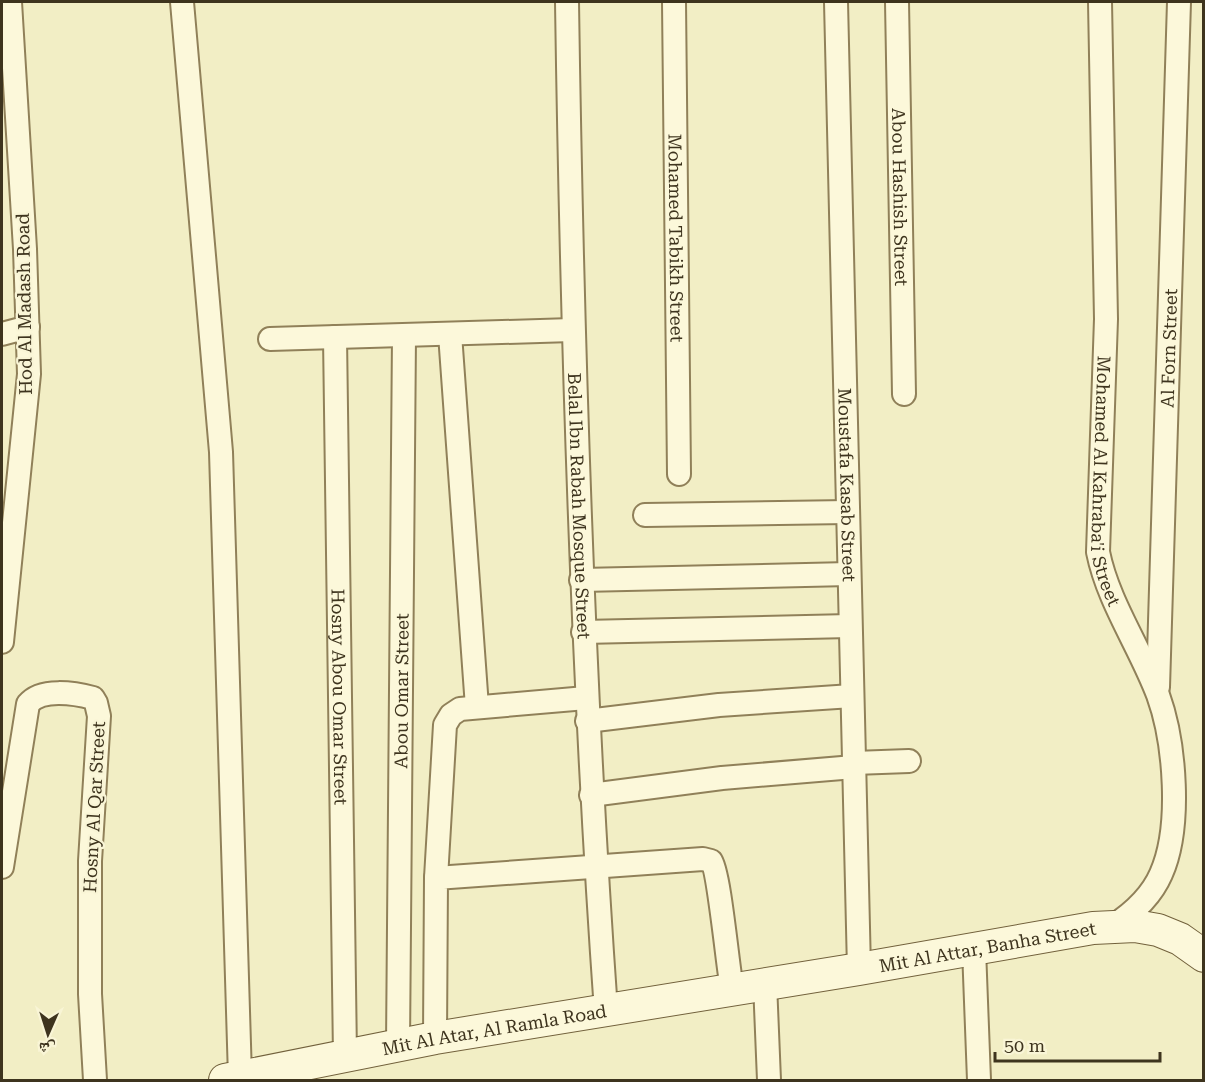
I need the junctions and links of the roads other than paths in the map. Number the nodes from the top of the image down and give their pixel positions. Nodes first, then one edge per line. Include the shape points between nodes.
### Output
1 (10, 2) edge
2 (182, 2) edge
3 (567, 2) edge
4 (674, 2) edge
5 (836, 2) edge
6 (897, 2) edge
7 (1100, 2) edge
8 (1179, 2) edge
9 (28, 327) junction
10 (572, 330) junction
11 (2, 334) edge
12 (450, 334) junction
13 (404, 336) junction
14 (335, 337) junction
15 (270, 339) dead end
16 (904, 394) dead end
17 (679, 474) dead end
18 (848, 512) junction
19 (645, 515) dead end
20 (849, 574) junction
21 (581, 580) junction
22 (850, 626) junction
23 (583, 632) junction
24 (2, 642) edge
25 (852, 696) junction
26 (1158, 696) junction
27 (586, 698) junction
28 (477, 707) junction
29 (587, 721) junction
30 (909, 761) dead end
31 (854, 765) junction
32 (591, 795) junction
33 (2, 867) edge
34 (596, 868) junction
35 (436, 878) junction
36 (1113, 926) junction
37 (974, 949) junction
38 (1203, 957) edge
39 (858, 969) junction
40 (765, 983) junction
41 (732, 989) junction
42 (606, 1011) junction
43 (435, 1038) junction
44 (398, 1045) junction
45 (345, 1056) junction
46 (232, 1079) edge
47 (95, 1080) edge
48 (769, 1080) edge
49 (979, 1080) edge

1 - 9 street, Hod Al Madash Road
2 - 46 street via 221,452
3 - 10 street, Belal Ibn Rabah Mosque Street
4 - 17 street, Mohamed Tabikh Street
5 - 18 street, Moustafa Kasab Street
6 - 16 street, Abou Hashish Street
7 - 26 street, Mohamed Al Kahraba'i Street via 1106,319 1098,552 1106,581
8 - 26 street, Al Forn Street
9 - 11 street
9 - 24 street, Hod Al Madash Road via 26,412
10 - 12 street
10 - 21 street, Belal Ibn Rabah Mosque Street
12 - 13 street
12 - 28 street
13 - 14 street
13 - 44 street, Abou Omar Street
14 - 15 street
14 - 45 street, Hosny Abou Omar Street
18 - 19 street
18 - 20 street, Moustafa Kasab Street
20 - 21 street
20 - 22 street, Moustafa Kasab Street
21 - 23 street, Belal Ibn Rabah Mosque Street
22 - 23 street
22 - 25 street, Moustafa Kasab Street
23 - 27 street, Belal Ibn Rabah Mosque Street
25 - 29 street via 719,705
25 - 31 street, Moustafa Kasab Street
26 - 36 street, Mohamed Al Kahraba'i Street via 1173,767 1167,857 1157,882 1141,904
27 - 28 street
27 - 29 street, Belal Ibn Rabah Mosque Street
28 - 35 street via 460,709 445,725
29 - 32 street, Belal Ibn Rabah Mosque Street
30 - 31 street
31 - 32 street
31 - 39 street, Moustafa Kasab Street
32 - 34 street, Belal Ibn Rabah Mosque Street
33 - 47 street, Hosny Al Qar Street via 28,704 44,694 93,699 99,716 90,861 90,994
34 - 35 street
34 - 41 street via 711,861 717,874
34 - 42 street, Belal Ibn Rabah Mosque Street
35 - 43 street
36 - 37 main road, Mit Al Attar, Banha Street
36 - 38 main road, Mit Al Attar, Banha Street via 1158,930 1180,939
37 - 39 main road, Mit Al Attar, Banha Street
37 - 49 street
39 - 40 main road, Mit Al Attar, Banha Street
40 - 41 main road, Mit Al Atar, Al Ramla Road
40 - 48 street
41 - 42 main road, Mit Al Atar, Al Ramla Road
42 - 43 main road, Mit Al Atar, Al Ramla Road
43 - 44 main road, Mit Al Atar, Al Ramla Road
44 - 45 main road, Mit Al Atar, Al Ramla Road
45 - 46 main road, Mit Al Atar, Al Ramla Road

